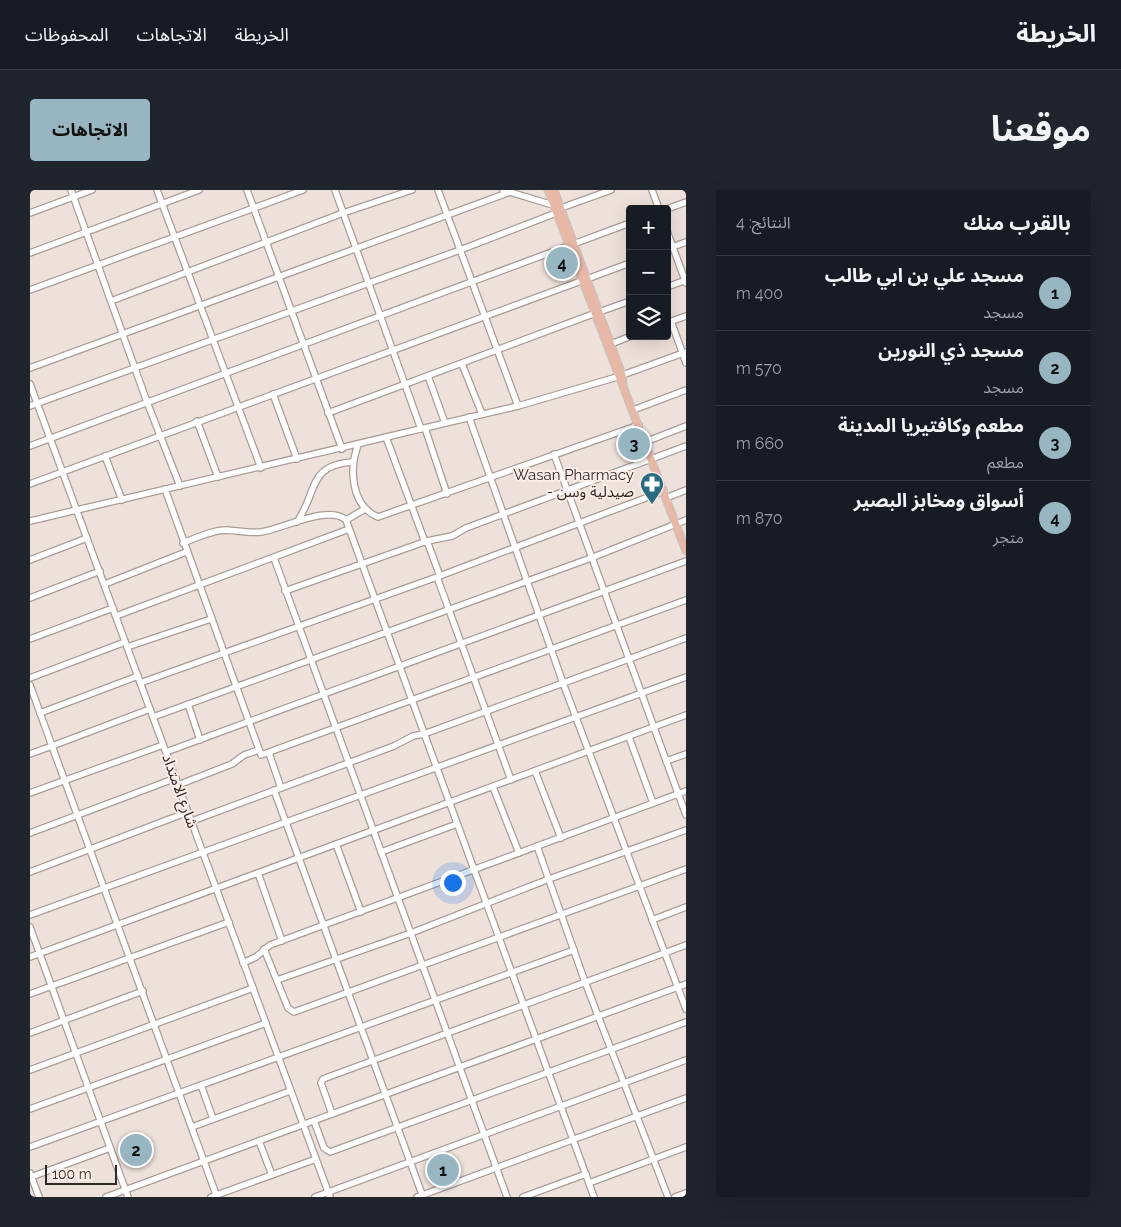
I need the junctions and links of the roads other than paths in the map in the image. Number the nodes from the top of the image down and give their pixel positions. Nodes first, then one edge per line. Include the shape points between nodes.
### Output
1 (71, 190) edge
2 (92, 190) edge
3 (157, 190) edge
4 (199, 190) edge
5 (247, 190) edge
6 (303, 190) edge
7 (335, 190) edge
8 (412, 190) edge
9 (438, 190) edge
10 (503, 190) edge
11 (548, 190) edge
12 (554, 190) edge
13 (611, 190) edge
14 (652, 190) edge
15 (510, 192) junction
16 (74, 197) junction
17 (686, 202) edge
18 (162, 203) junction
19 (553, 205) junction
20 (658, 205) edge
21 (671, 208) edge
22 (254, 209) junction
23 (558, 210) junction
24 (30, 214) edge
25 (343, 214) junction
26 (448, 215) junction
27 (626, 224) edge
28 (86, 232) junction
29 (175, 238) junction
30 (266, 242) junction
31 (686, 242) edge
32 (571, 245) junction
33 (671, 248) edge
34 (355, 249) junction
35 (460, 250) junction
36 (671, 250) edge
37 (30, 253) edge
38 (626, 264) edge
39 (98, 265) junction
40 (188, 272) junction
41 (279, 278) junction
42 (584, 280) junction
43 (686, 281) edge
44 (472, 282) junction
45 (368, 283) junction
46 (671, 286) edge
47 (30, 290) edge
48 (111, 301) junction
49 (626, 302) edge
50 (200, 306) junction
51 (291, 312) junction
52 (596, 313) junction
53 (484, 316) junction
54 (686, 316) edge
55 (380, 317) junction
56 (671, 321) edge
57 (671, 326) edge
58 (122, 335) junction
59 (626, 338) edge
60 (212, 340) junction
61 (611, 344) junction
62 (304, 345) junction
63 (392, 351) junction
64 (497, 351) junction
65 (684, 352) edge
66 (686, 363) edge
67 (462, 364) junction
68 (30, 368) edge
69 (134, 368) junction
70 (225, 374) junction
71 (428, 376) junction
72 (620, 376) junction
73 (316, 379) junction
74 (30, 384) edge
75 (405, 385) junction
76 (686, 390) edge
77 (273, 394) junction
78 (147, 402) junction
79 (37, 404) junction
80 (30, 406) edge
81 (518, 406) junction
82 (237, 407) junction
83 (633, 410) junction
84 (328, 412) junction
85 (482, 414) junction
86 (469, 417) junction
87 (196, 421) junction
88 (445, 423) junction
89 (639, 424) junction
90 (686, 426) edge
91 (423, 428) junction
92 (159, 435) junction
93 (50, 438) junction
94 (386, 438) junction
95 (646, 442) junction
96 (358, 445) junction
97 (30, 446) edge
98 (686, 446) edge
99 (342, 448) junction
100 (554, 454) junction
101 (105, 456) junction
102 (297, 459) junction
103 (652, 459) junction
104 (353, 462) junction
105 (261, 468) junction
106 (62, 472) junction
107 (218, 477) junction
108 (490, 479) junction
109 (30, 484) edge
110 (180, 486) junction
111 (165, 489) junction
112 (567, 490) junction
113 (686, 490) edge
114 (447, 494) junction
115 (665, 494) junction
116 (122, 500) junction
117 (412, 507) junction
118 (365, 508) junction
119 (76, 510) junction
120 (502, 515) junction
121 (346, 520) junction
122 (686, 520) edge
123 (30, 521) edge
124 (297, 522) junction
125 (579, 523) junction
126 (676, 524) junction
127 (349, 529) junction
128 (87, 538) junction
129 (426, 542) junction
130 (183, 543) junction
131 (514, 548) junction
132 (686, 551) edge
133 (186, 552) junction
134 (274, 558) junction
135 (591, 558) junction
136 (30, 560) edge
137 (686, 561) edge
138 (361, 565) junction
139 (100, 571) junction
140 (439, 576) junction
141 (526, 582) junction
142 (104, 584) junction
143 (199, 586) junction
144 (285, 591) junction
145 (603, 591) junction
146 (30, 598) edge
147 (374, 600) junction
148 (686, 600) edge
149 (113, 608) junction
150 (449, 610) junction
151 (538, 615) junction
152 (116, 616) junction
153 (211, 619) junction
154 (616, 625) junction
155 (298, 626) junction
156 (386, 632) junction
157 (686, 638) edge
158 (30, 640) edge
159 (461, 643) junction
160 (126, 645) junction
161 (552, 650) junction
162 (223, 653) junction
163 (310, 659) junction
164 (628, 659) junction
165 (399, 667) junction
166 (138, 676) junction
167 (686, 677) edge
168 (30, 678) edge
169 (473, 678) junction
170 (140, 683) junction
171 (563, 683) junction
172 (30, 685) edge
173 (236, 687) junction
174 (640, 693) junction
175 (323, 694) junction
176 (411, 700) junction
177 (188, 704) junction
178 (150, 709) junction
179 (486, 712) junction
180 (40, 713) junction
181 (686, 715) edge
182 (153, 717) junction
183 (576, 718) junction
184 (249, 722) junction
185 (653, 727) junction
186 (335, 729) junction
187 (424, 734) junction
188 (629, 736) junction
189 (200, 740) junction
190 (163, 745) junction
191 (52, 746) junction
192 (499, 746) junction
193 (259, 750) junction
194 (166, 752) junction
195 (589, 752) junction
196 (269, 753) junction
197 (30, 754) edge
198 (686, 754) edge
199 (666, 761) junction
200 (348, 763) junction
201 (436, 768) junction
202 (535, 771) junction
203 (511, 780) junction
204 (66, 781) junction
205 (177, 782) junction
206 (493, 787) junction
207 (281, 788) junction
208 (274, 790) junction
209 (686, 791) edge
210 (30, 794) edge
211 (678, 794) junction
212 (360, 796) junction
213 (449, 803) junction
214 (653, 803) junction
215 (188, 812) junction
216 (78, 814) junction
217 (686, 815) edge
218 (614, 818) junction
219 (192, 821) junction
220 (285, 822) junction
221 (457, 824) junction
222 (686, 830) edge
223 (373, 831) junction
224 (30, 833) edge
225 (561, 838) junction
226 (336, 844) junction
227 (537, 846) junction
228 (91, 849) junction
229 (203, 852) junction
230 (381, 852) junction
231 (627, 852) junction
232 (519, 853) junction
233 (298, 859) junction
234 (686, 869) edge
235 (474, 870) junction
236 (30, 872) edge
237 (258, 873) junction
238 (549, 879) junction
239 (640, 886) junction
240 (104, 888) junction
241 (216, 888) junction
242 (398, 898) junction
243 (486, 904) junction
244 (686, 907) edge
245 (361, 912) junction
246 (30, 915) edge
247 (561, 915) junction
248 (652, 920) junction
249 (228, 922) junction
250 (117, 924) junction
251 (322, 926) junction
252 (30, 927) edge
253 (411, 933) junction
254 (499, 938) junction
255 (282, 941) junction
256 (686, 945) edge
257 (264, 949) junction
258 (574, 950) junction
259 (40, 953) junction
260 (665, 953) junction
261 (30, 957) edge
262 (130, 958) junction
263 (335, 960) junction
264 (243, 963) junction
265 (423, 966) junction
266 (511, 972) junction
267 (276, 980) junction
268 (585, 982) junction
269 (686, 984) edge
270 (52, 987) junction
271 (678, 987) junction
272 (253, 988) junction
273 (143, 991) junction
274 (348, 993) junction
275 (30, 994) edge
276 (436, 1001) junction
277 (523, 1005) junction
278 (686, 1009) edge
279 (598, 1016) junction
280 (65, 1021) junction
281 (686, 1022) edge
282 (266, 1023) junction
283 (155, 1024) junction
284 (361, 1029) junction
285 (30, 1033) edge
286 (448, 1033) junction
287 (535, 1038) junction
288 (610, 1048) junction
289 (76, 1053) junction
290 (278, 1057) junction
291 (167, 1059) junction
292 (686, 1060) edge
293 (372, 1061) junction
294 (460, 1067) junction
295 (30, 1070) edge
296 (548, 1072) junction
297 (624, 1083) junction
298 (201, 1085) junction
299 (88, 1088) junction
300 (290, 1091) junction
301 (179, 1093) junction
302 (385, 1095) junction
303 (686, 1098) edge
304 (473, 1102) junction
305 (561, 1107) junction
306 (30, 1110) edge
307 (332, 1114) junction
308 (636, 1116) junction
309 (213, 1119) junction
310 (314, 1121) junction
311 (100, 1122) junction
312 (303, 1125) junction
313 (192, 1127) junction
314 (397, 1128) junction
315 (485, 1135) junction
316 (573, 1140) junction
317 (259, 1141) junction
318 (30, 1147) edge
319 (686, 1147) edge
320 (110, 1148) junction
321 (316, 1159) junction
322 (652, 1160) junction
323 (204, 1162) junction
324 (410, 1162) junction
325 (496, 1167) junction
326 (586, 1174) junction
327 (31, 1175) edge
328 (272, 1175) junction
329 (589, 1183) junction
330 (32, 1185) edge
331 (126, 1190) junction
332 (686, 1193) edge
333 (329, 1195) edge
334 (215, 1196) edge
335 (421, 1196) edge
336 (39, 1197) edge
337 (106, 1197) edge
338 (128, 1197) edge
339 (315, 1197) edge
340 (507, 1197) edge
341 (522, 1197) edge
342 (594, 1197) edge
343 (668, 1197) edge
344 (675, 1197) edge

1 - 16 street
2 - 16 street
3 - 18 street
4 - 18 street
5 - 22 street
6 - 22 street
7 - 25 street
8 - 25 street
9 - 26 street
10 - 15 street
11 - 19 main road
12 - 23 main road
13 - 23 street
14 - 20 street
15 - 19 street
15 - 26 street
16 - 24 street
16 - 28 street
17 - 21 street
18 - 28 street
18 - 29 street
19 - 23 main road
22 - 29 street
22 - 30 street
23 - 32 main road
23 - 35 street
25 - 30 street
25 - 34 street
26 - 34 street
26 - 35 street
27 - 32 street
28 - 37 street
28 - 39 street
29 - 39 street
29 - 40 street
30 - 40 street
30 - 41 street
31 - 33 street
32 - 42 main road
32 - 44 street
34 - 41 street
34 - 45 street
35 - 44 street
35 - 45 street
36 - 43 street
38 - 42 street
39 - 47 street
39 - 48 street
40 - 48 street
40 - 50 street
41 - 50 street
41 - 51 street
42 - 52 main road
42 - 53 street
43 - 46 street
44 - 53 street
44 - 55 street
45 - 51 street
45 - 55 street
48 - 58 street
49 - 52 street
50 - 58 street
50 - 60 street
51 - 60 street
51 - 62 street
52 - 61 main road
52 - 64 street
52 - 72 main road
53 - 63 street
53 - 64 street
54 - 56 street
55 - 62 street
55 - 63 street
57 - 65 street
58 - 68 street
58 - 69 street
59 - 61 street
60 - 69 street
60 - 70 street
61 - 72 main road
62 - 70 street
62 - 73 street
63 - 73 street
63 - 75 street
64 - 67 street
64 - 81 street
65 - 66 street
65 - 72 street
67 - 71 street
67 - 85 street
69 - 78 street
69 - 79 street
70 - 78 street
70 - 82 street
71 - 75 street
71 - 88 street
72 - 81 street
72 - 83 main road
73 - 77 street
73 - 84 street
74 - 79 street, شارع الامتداد
75 - 84 street
75 - 91 street
76 - 83 street
77 - 82 street
77 - 102 street
78 - 92 street
78 - 93 street
79 - 80 street
79 - 93 street, شارع الامتداد
81 - 85 street
82 - 87 street
82 - 105 street
83 - 89 main road
84 - 99 street
85 - 86 street
86 - 88 street
86 - 108 street
87 - 92 street
87 - 107 street
88 - 91 street
89 - 95 main road
89 - 100 street
90 - 95 street
91 - 94 street
91 - 114 street
92 - 101 street
92 - 110 street
93 - 97 street
93 - 106 street, شارع الامتداد
94 - 96 street
94 - 117 street
95 - 103 main road
96 - 99 street
96 - 104 street
98 - 103 street
99 - 102 street
100 - 108 street
100 - 112 street
101 - 106 street
101 - 116 street
102 - 105 street
103 - 112 street
103 - 115 main road
104 - 118 street via 357,494
104 - 124 street via 336,465 319,474 307,508
105 - 107 street
106 - 109 street
106 - 119 street, شارع الامتداد
107 - 110 street
108 - 114 street
108 - 120 street
110 - 111 street
111 - 116 street
111 - 130 street
112 - 120 street
112 - 125 street
113 - 115 street
114 - 117 street
115 - 125 street
115 - 126 main road
116 - 119 street
117 - 118 street via 378,517
117 - 129 street
118 - 121 street
119 - 123 street
119 - 128 street, شارع الامتداد
120 - 129 street via 452,536
120 - 131 street
121 - 124 street via 342,516 328,515
121 - 127 street
122 - 126 street
124 - 130 street via 262,532 220,531
125 - 131 street
125 - 135 street
126 - 132 main road
126 - 135 street
127 - 134 street
127 - 138 street
128 - 136 street
128 - 139 street, شارع الامتداد
129 - 138 street
129 - 140 street
130 - 133 street
131 - 140 street
131 - 141 street
133 - 142 street
133 - 143 street
134 - 143 street
134 - 144 street
135 - 141 street
135 - 145 street
137 - 145 street
138 - 144 street
138 - 147 street
139 - 142 street, شارع الامتداد
139 - 146 street
140 - 147 street
140 - 150 street
141 - 150 street
141 - 151 street
142 - 149 street, شارع الامتداد
143 - 152 street
143 - 153 street
144 - 155 street
145 - 151 street
145 - 154 street
147 - 155 street
147 - 156 street
148 - 154 street
149 - 152 street, شارع الامتداد
149 - 158 street
150 - 156 street
150 - 159 street
151 - 159 street
151 - 161 street
152 - 160 street, شارع الامتداد
153 - 160 street
153 - 162 street
154 - 161 street
154 - 164 street
155 - 162 street
155 - 163 street
156 - 163 street
156 - 165 street
157 - 164 street
159 - 165 street
159 - 169 street
160 - 166 street, شارع الامتداد
160 - 168 street
161 - 169 street
161 - 171 street
162 - 170 street
162 - 173 street
163 - 173 street
163 - 175 street
164 - 171 street
164 - 174 street
165 - 175 street
165 - 176 street
166 - 170 street, شارع الامتداد
166 - 180 street
167 - 174 street
169 - 176 street
169 - 179 street
170 - 178 street, شارع الامتداد
171 - 179 street
171 - 183 street
172 - 180 street
173 - 177 street
173 - 184 street
174 - 183 street
174 - 185 street
175 - 184 street
175 - 186 street
176 - 186 street
176 - 187 street
177 - 182 street
177 - 189 street
178 - 182 street, شارع الامتداد
178 - 191 street
179 - 187 street
179 - 192 street
180 - 191 street
181 - 185 street
182 - 190 street, شارع الامتداد
183 - 192 street
183 - 195 street
184 - 189 street
184 - 193 street
185 - 188 street
185 - 199 street
186 - 196 street
186 - 200 street
187 - 200 street
187 - 201 street
188 - 195 street
188 - 214 street
189 - 194 street
190 - 194 street, شارع الامتداد
190 - 204 street
191 - 197 street
191 - 204 street
192 - 201 street
192 - 203 street
193 - 196 street via 261,755
193 - 205 street via 232,764
194 - 205 street, شارع الامتداد
195 - 202 street
195 - 218 street
196 - 207 street
198 - 199 street
199 - 211 street
200 - 207 street
200 - 212 street
201 - 212 street
201 - 213 street
202 - 203 street
202 - 225 street
203 - 206 street
204 - 210 street
204 - 216 street
205 - 215 street, شارع الامتداد
205 - 216 street
206 - 213 street
206 - 232 street
207 - 208 street
208 - 219 street
208 - 220 street
209 - 211 street
211 - 214 street
211 - 217 street
212 - 220 street
212 - 223 street
213 - 221 street
213 - 223 street
214 - 218 street
215 - 219 street, شارع الامتداد
215 - 228 street
216 - 224 street
216 - 228 street
218 - 225 street
218 - 231 street
219 - 229 street, شارع الامتداد
220 - 229 street
220 - 233 street
221 - 230 street
221 - 235 street
222 - 231 street
223 - 226 street
223 - 230 street
225 - 227 street
226 - 233 street
226 - 245 street
227 - 232 street
227 - 238 street
228 - 236 street
228 - 240 street
229 - 240 street
229 - 241 street, شارع الامتداد
230 - 242 street
231 - 238 street
231 - 239 street
232 - 235 street
233 - 237 street
233 - 251 street
234 - 239 street
235 - 242 street
235 - 243 street
237 - 241 street
237 - 255 street
238 - 243 street
238 - 247 street
239 - 247 street
239 - 248 street
240 - 246 street
240 - 250 street
241 - 249 street, شارع الامتداد
241 - 250 street
242 - 245 street
242 - 253 street
243 - 253 street
243 - 254 street
244 - 248 street
245 - 251 street
247 - 254 street
247 - 258 street
248 - 260 street
249 - 262 street
249 - 264 street, شارع الامتداد
250 - 259 street
250 - 262 street
251 - 255 street
251 - 263 street
252 - 259 street
253 - 263 street
253 - 265 street
254 - 265 street
254 - 266 street
255 - 257 street
256 - 260 street
257 - 264 street
257 - 267 street
258 - 266 street
258 - 268 street
259 - 261 street
259 - 270 street
260 - 268 street
260 - 271 street
262 - 270 street
262 - 273 street
263 - 267 street
263 - 274 street
264 - 272 street, شارع الامتداد
265 - 274 street
265 - 276 street
266 - 276 street
266 - 277 street
267 - 274 street via 291,1012
268 - 277 street
268 - 279 street
269 - 271 street
270 - 275 street
270 - 280 street
271 - 278 street
271 - 279 street
272 - 282 street, شارع الامتداد
272 - 283 street
273 - 280 street
273 - 283 street
274 - 284 street
276 - 284 street
276 - 286 street
277 - 286 street
277 - 287 street
279 - 287 street
279 - 288 street
280 - 285 street
280 - 289 street
281 - 288 street
282 - 290 street, شارع الامتداد
282 - 291 street
283 - 289 street
283 - 291 street
284 - 290 street
284 - 293 street
286 - 293 street
286 - 294 street
287 - 294 street
287 - 296 street
288 - 296 street
288 - 297 street
289 - 295 street
289 - 299 street
290 - 298 street
290 - 300 street, شارع الامتداد
291 - 299 street
291 - 301 street
292 - 297 street
293 - 302 street
293 - 307 street via 322,1080
294 - 302 street
294 - 304 street
296 - 304 street
296 - 305 street
297 - 305 street
297 - 308 street
298 - 301 street
298 - 309 street
299 - 306 street
299 - 311 street
300 - 309 street
300 - 312 street, شارع الامتداد
301 - 311 street
301 - 313 street
302 - 307 street
302 - 314 street
303 - 308 street
304 - 314 street
304 - 315 street
305 - 315 street
305 - 316 street
307 - 310 street
308 - 316 street
308 - 322 street
309 - 313 street
310 - 312 street
310 - 314 street via 327,1152
311 - 318 street
311 - 320 street
312 - 317 street
312 - 321 street, شارع الامتداد
313 - 323 street
314 - 324 street
315 - 324 street
315 - 325 street
316 - 325 street
316 - 326 street
317 - 323 street
317 - 328 street
319 - 322 street
320 - 327 street
320 - 331 street
321 - 328 street
321 - 333 street, شارع الامتداد
322 - 329 street
322 - 343 street
323 - 331 street
323 - 334 street
324 - 333 street
324 - 335 street
325 - 335 street
325 - 340 street
326 - 329 street
326 - 341 street
327 - 330 street
328 - 334 street
329 - 342 street
330 - 336 street
331 - 337 street
331 - 338 street
332 - 344 street
333 - 339 street

